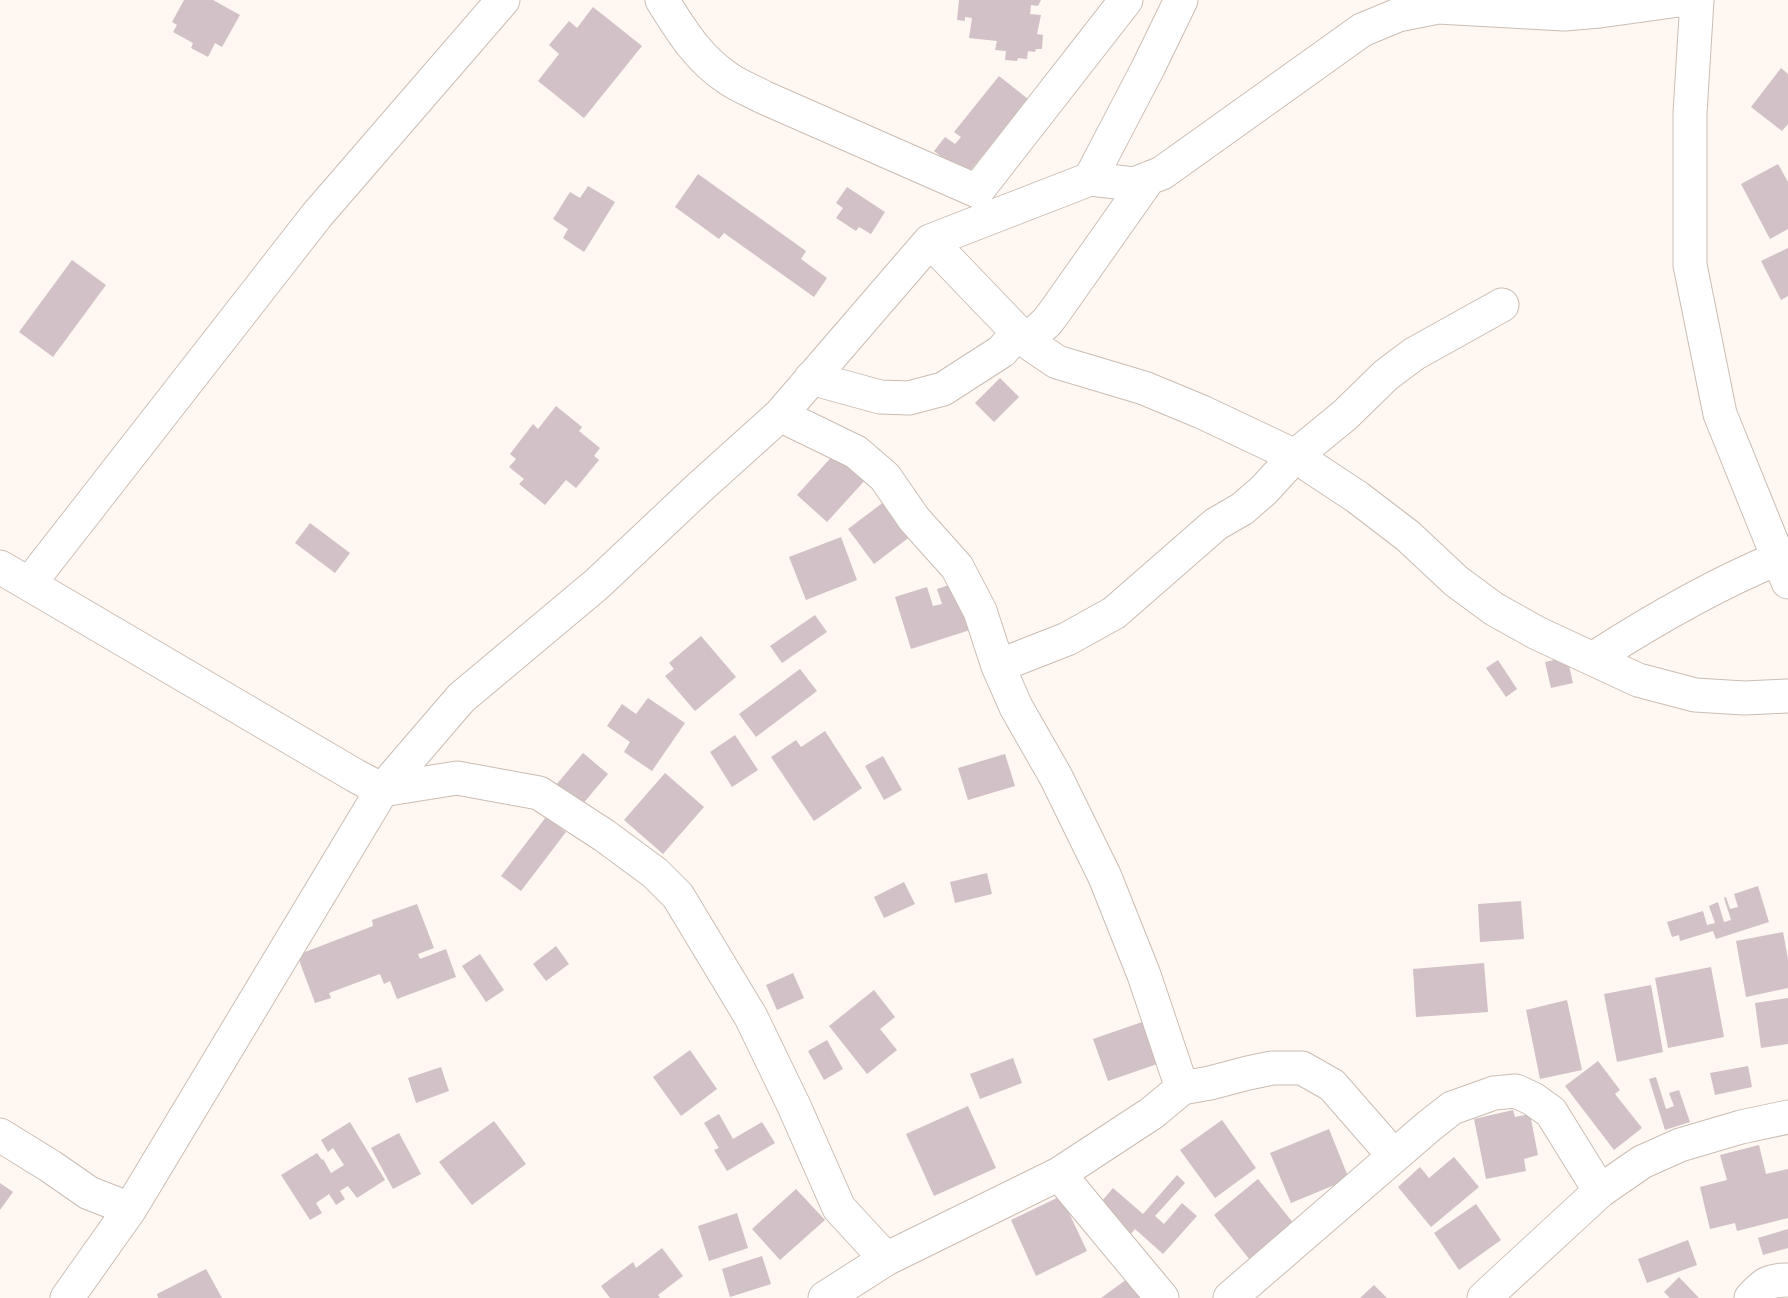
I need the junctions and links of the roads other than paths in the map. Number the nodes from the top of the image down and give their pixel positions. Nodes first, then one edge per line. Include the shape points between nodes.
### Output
1 (503, 0) edge
2 (662, 0) edge
3 (1126, 0) edge
4 (1181, 0) edge
5 (1679, 0) edge
6 (1697, 0) edge
7 (1149, 178) junction
8 (1090, 179) junction
9 (930, 241) junction
10 (1502, 305) dead end
11 (1022, 337) junction
12 (811, 378) junction
13 (780, 415) junction
14 (1295, 456) junction
15 (0, 568) edge
16 (1783, 570) edge
17 (29, 584) junction
18 (1594, 658) junction
19 (998, 666) junction
20 (1788, 696) edge
21 (382, 790) junction
22 (1182, 1088) junction
23 (1788, 1117) edge
24 (0, 1135) edge
25 (1394, 1156) junction
26 (1059, 1174) junction
27 (1600, 1191) junction
28 (130, 1209) junction
29 (886, 1259) junction
30 (1788, 1280) edge
31 (67, 1298) edge
32 (825, 1298) edge
33 (1163, 1298) edge
34 (1230, 1298) edge
35 (1484, 1298) edge
36 (1751, 1298) edge

1 - 17 street via 317,215
2 - 3 street via 687,41 730,81 977,191
4 - 8 street
5 - 7 street via 1564,14 1438,7 1398,15 1362,30
6 - 16 street via 1690,113 1690,265 1720,414
7 - 8 street via 1134,184
7 - 11 street via 1047,322
8 - 9 street
9 - 11 street
9 - 12 street
10 - 14 street via 1414,354
11 - 12 street via 943,389 909,398 880,397
11 - 14 street via 1057,362 1144,388
12 - 13 street
13 - 19 street via 856,452 885,477 914,519 957,567 980,611
13 - 21 street via 597,584 461,698
14 - 18 street via 1408,536 1456,581 1494,608
14 - 19 street via 1264,490 1216,524 1114,614 1067,639
15 - 17 street
16 - 18 street via 1740,574
17 - 21 street
18 - 20 street via 1638,680 1695,695
19 - 22 street via 1105,877
21 - 28 street
21 - 29 street via 457,778 539,793 655,873 678,895 751,1017 839,1208
22 - 25 street via 1272,1068 1302,1068 1332,1085
22 - 26 street
23 - 27 street via 1680,1145 1642,1162
24 - 28 street via 89,1193
25 - 27 street via 1452,1108 1494,1093 1516,1091 1551,1112
25 - 34 street
26 - 29 street
26 - 33 street
27 - 35 street
28 - 31 street
29 - 32 street
30 - 36 street via 1763,1284

